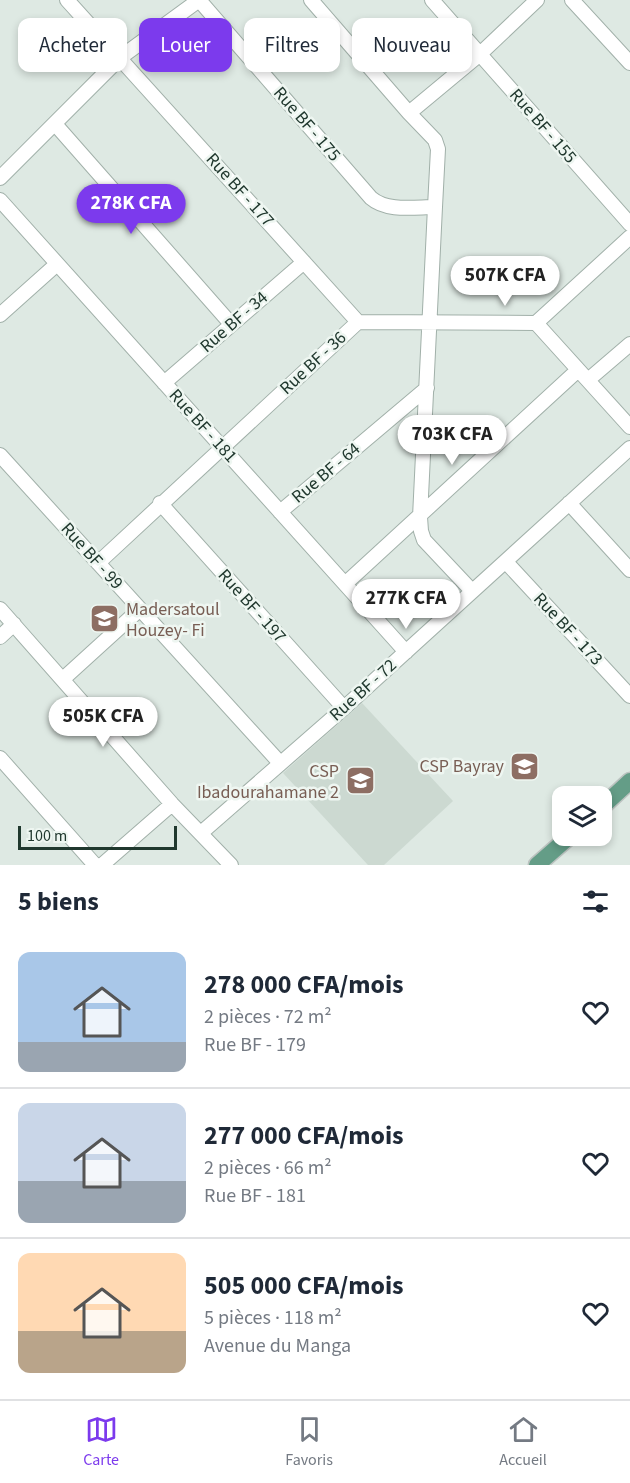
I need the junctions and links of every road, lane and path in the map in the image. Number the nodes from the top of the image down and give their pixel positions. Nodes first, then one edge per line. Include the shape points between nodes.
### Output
1 (67, 0) edge
2 (199, 0) edge
3 (311, 0) edge
4 (432, 0) edge
5 (537, 0) edge
6 (572, 0) edge
7 (84, 18) edge
8 (127, 53) edge
9 (480, 54) junction
10 (630, 63) edge
11 (127, 64) edge
12 (106, 72) edge
13 (409, 113) junction
14 (55, 124) junction
15 (0, 178) edge
16 (0, 200) edge
17 (435, 207) junction
18 (630, 224) edge
19 (630, 237) edge
20 (304, 262) junction
21 (57, 264) junction
22 (0, 315) edge
23 (358, 322) junction
24 (429, 322) junction
25 (536, 323) junction
26 (231, 324) junction
27 (630, 344) edge
28 (578, 370) junction
29 (588, 380) junction
30 (164, 383) junction
31 (427, 388) junction
32 (630, 427) edge
33 (223, 446) junction
34 (630, 448) edge
35 (0, 455) edge
36 (160, 503) junction
37 (569, 503) junction
38 (280, 512) junction
39 (420, 517) junction
40 (506, 562) junction
41 (98, 563) junction
42 (630, 570) edge
43 (345, 584) junction
44 (472, 591) junction
45 (0, 609) edge
46 (140, 609) junction
47 (14, 624) junction
48 (0, 637) edge
49 (406, 652) junction
50 (63, 679) junction
51 (630, 696) edge
52 (344, 708) junction
53 (0, 758) edge
54 (280, 763) junction
55 (630, 781) edge
56 (612, 798) edge
57 (172, 804) junction
58 (201, 833) junction
59 (559, 846) edge
60 (95, 865) edge
61 (102, 865) edge
62 (231, 865) edge
63 (537, 865) edge

1 - 7 street, Rue BF - 177
2 - 8 street
2 - 17 street, Rue BF - 175 via 371,198 388,206
3 - 13 street
4 - 9 street, Rue BF - 155
5 - 9 street
6 - 10 street
9 - 13 street
9 - 18 street, Rue BF - 155
11 - 20 street, Rue BF - 177
12 - 14 street
13 - 17 street via 435,140 438,149
14 - 15 street
14 - 26 street
16 - 21 street, Rue BF - 181
17 - 24 street
19 - 25 street
20 - 23 street, Rue BF - 177
20 - 26 street, Rue BF - 34
21 - 22 street
21 - 30 street, Rue BF - 181
23 - 24 street, Rue BF - 36
23 - 33 street, Rue BF - 36
24 - 25 street, Rue BF - 36
24 - 31 street
25 - 28 street
26 - 30 street, Rue BF - 34
27 - 29 street
28 - 29 street
28 - 39 street
29 - 32 street
30 - 33 street, Rue BF - 181
31 - 38 street, Rue BF - 64
31 - 39 street
33 - 36 street, Rue BF - 36
33 - 38 street, Rue BF - 181
34 - 37 street, Rue BF - 72
35 - 41 street, Rue BF - 99
36 - 41 street, Rue BF - 36
36 - 52 street, Rue BF - 197
37 - 40 street, Rue BF - 72
37 - 42 street
38 - 43 street, Rue BF - 181
39 - 43 street
39 - 44 street via 424,540
40 - 44 street, Rue BF - 72
40 - 51 street, Rue BF - 173
41 - 46 street, Rue BF - 99
43 - 49 street, Rue BF - 181
44 - 49 street, Rue BF - 72
45 - 47 street
46 - 50 street
46 - 54 street, Rue BF - 99
47 - 48 street
47 - 50 street
49 - 52 street, Rue BF - 72
50 - 57 street
52 - 54 street, Rue BF - 72
53 - 60 street
54 - 58 street, Rue BF - 72
55 - 56 main road
57 - 58 street
57 - 61 street
58 - 62 street
59 - 63 main road

